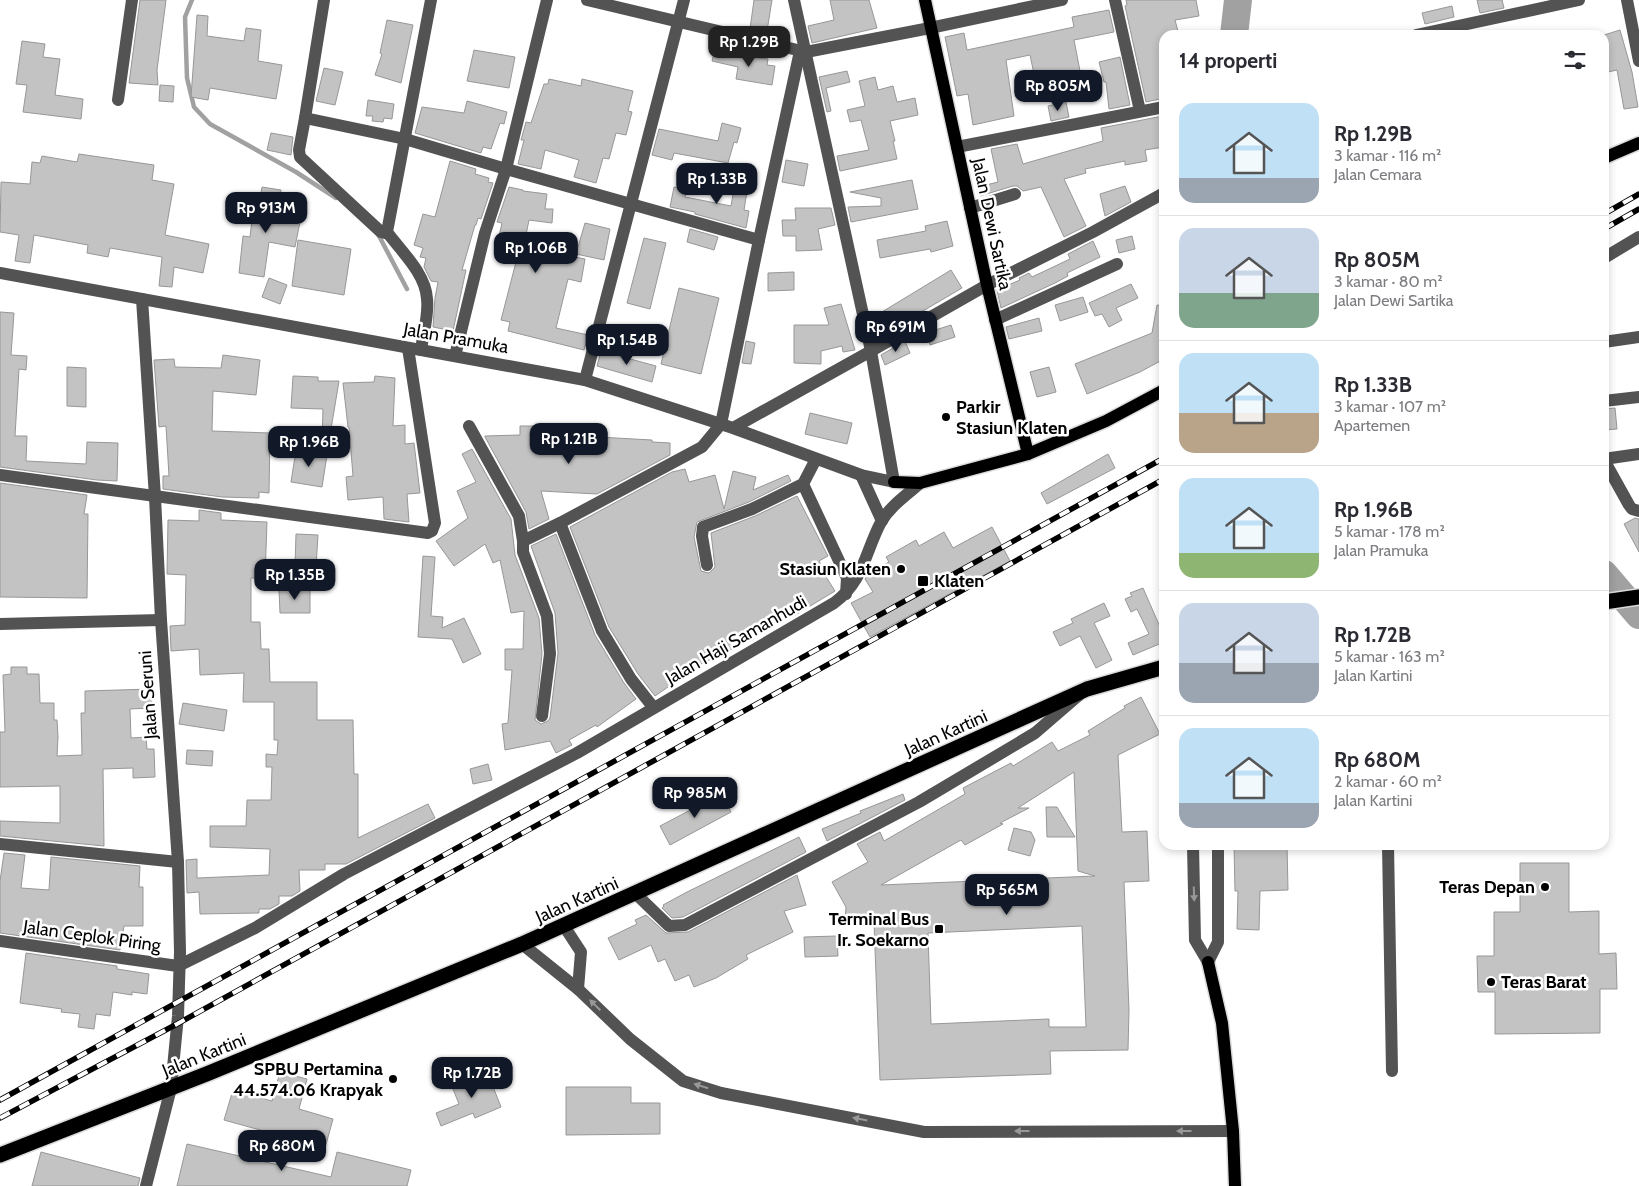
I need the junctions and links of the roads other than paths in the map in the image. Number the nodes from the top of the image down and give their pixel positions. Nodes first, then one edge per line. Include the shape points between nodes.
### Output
1 (132, 0) edge
2 (324, 0) edge
3 (431, 0) edge
4 (547, 0) edge
5 (587, 0) edge
6 (684, 0) edge
7 (794, 0) edge
8 (925, 0) edge
9 (1062, 0) edge
10 (1115, 0) edge
11 (1579, 0) edge
12 (1627, 0) edge
13 (679, 22) junction
14 (930, 28) junction
15 (1439, 30) edge
16 (1636, 35) edge
17 (803, 51) junction
18 (1639, 61) edge
19 (118, 100) dead end
20 (1159, 108) edge
21 (1140, 111) junction
22 (305, 118) junction
23 (405, 139) junction
24 (1639, 143) edge
25 (957, 147) junction
26 (1609, 156) edge
27 (506, 169) junction
28 (1015, 194) dead end
29 (1159, 196) edge
30 (632, 205) junction
31 (970, 208) junction
32 (387, 232) junction
33 (1639, 237) edge
34 (760, 240) junction
35 (1609, 255) edge
36 (1117, 264) dead end
37 (0, 273) edge
38 (987, 285) junction
39 (142, 299) junction
40 (995, 320) junction
41 (1639, 337) edge
42 (1609, 341) edge
43 (414, 349) junction
44 (871, 352) junction
45 (455, 356) junction
46 (586, 380) junction
47 (1159, 393) edge
48 (1639, 397) edge
49 (1609, 401) edge
50 (469, 426) dead end
51 (727, 426) junction
52 (1028, 454) junction
53 (1639, 454) edge
54 (1609, 458) edge
55 (816, 459) junction
56 (1609, 468) edge
57 (861, 474) junction
58 (0, 475) edge
59 (894, 482) junction
60 (803, 484) junction
61 (920, 484) junction
62 (155, 497) junction
63 (1639, 511) edge
64 (882, 521) junction
65 (560, 523) junction
66 (523, 541) junction
67 (707, 566) dead end
68 (846, 594) junction
69 (1638, 597) edge
70 (1609, 601) edge
71 (161, 620) junction
72 (0, 624) edge
73 (1159, 670) edge
74 (1086, 689) junction
75 (653, 707) junction
76 (542, 716) dead end
77 (0, 844) edge
78 (1193, 850) edge
79 (1218, 850) edge
80 (1388, 850) edge
81 (178, 862) junction
82 (636, 894) junction
83 (564, 926) junction
84 (0, 941) edge
85 (522, 944) junction
86 (1208, 962) junction
87 (178, 966) junction
88 (578, 989) junction
89 (1392, 1070) dead end
90 (171, 1088) junction
91 (1233, 1131) junction
92 (0, 1155) edge
93 (146, 1186) edge
94 (1235, 1186) edge

1 - 19 street
2 - 22 street
3 - 23 street
4 - 27 street
5 - 13 street
6 - 13 street
7 - 17 street
8 - 14 main road, Jalan Dewi Sartika
9 - 14 street
10 - 21 street
11 - 15 street
12 - 16 street
13 - 17 street
13 - 30 street
14 - 17 street
14 - 25 main road, Jalan Dewi Sartika
16 - 18 street
17 - 34 street
17 - 44 street
20 - 21 street
21 - 25 street
22 - 23 street
22 - 32 street via 300,157 381,232
23 - 27 street
23 - 32 street
24 - 26 main road
25 - 31 main road, Jalan Dewi Sartika
27 - 30 street
27 - 45 street via 485,233
28 - 31 street
29 - 38 street
30 - 34 street
30 - 46 street
31 - 38 main road, Jalan Dewi Sartika
32 - 43 street via 419,275 426,291 427,307
33 - 35 street
34 - 51 street
36 - 40 street
37 - 39 street, Jalan Pramuka
38 - 40 main road, Jalan Dewi Sartika
38 - 44 street
39 - 43 street, Jalan Pramuka
39 - 62 street, Jalan Seruni
40 - 52 main road, Jalan Dewi Sartika
41 - 42 street
43 - 45 street, Jalan Pramuka
43 - 62 street via 435,523 432,532 423,534
44 - 51 street
44 - 59 street
45 - 46 street, Jalan Pramuka
46 - 51 street, Jalan Pramuka
47 - 52 main road, Jalan Haji Samanhudi via 1106,421
48 - 49 street
50 - 66 street via 519,516
51 - 55 street, Jalan Pramuka
51 - 65 street via 702,447
52 - 61 main road, Jalan Haji Samanhudi
53 - 54 street
55 - 57 street, Jalan Pramuka
55 - 60 street
56 - 63 street via 1629,505
57 - 59 street, Jalan Pramuka
57 - 64 street
58 - 62 street
59 - 61 main road, Jalan Haji Samanhudi
60 - 67 street via 752,509 703,527
60 - 68 street via 847,578
61 - 64 street, Jalan Haji Samanhudi
62 - 71 street, Jalan Seruni
64 - 68 street, Jalan Haji Samanhudi via 864,566
65 - 66 street
65 - 75 street via 602,631 631,679
66 - 76 street via 523,552 547,616 550,654
68 - 75 street, Jalan Haji Samanhudi via 834,604
69 - 70 highway
71 - 72 street
71 - 81 street, Jalan Seruni
73 - 74 highway, Jalan Kartini
74 - 82 highway, Jalan Kartini
74 - 82 street via 1035,733 928,797 685,925 669,926
75 - 87 street, Jalan Haji Samanhudi via 577,753 344,874 255,928
77 - 81 street
78 -> 86 street via 1195,940
79 - 86 street via 1218,942
80 - 89 street
81 - 87 street, Jalan Seruni
82 - 83 highway, Jalan Kartini
83 - 85 highway, Jalan Kartini
83 - 88 street via 581,952
84 - 87 street, Jalan Ceplok Piring
85 - 88 street
85 - 90 highway, Jalan Kartini
86 - 91 main road via 1222,1022
87 - 90 street, Jalan Seruni via 178,1016
91 -> 88 street via 924,1132 721,1093 683,1080 630,1039
90 - 92 highway, Jalan Kartini
90 - 93 street, Jalan Seruni
91 - 94 main road

